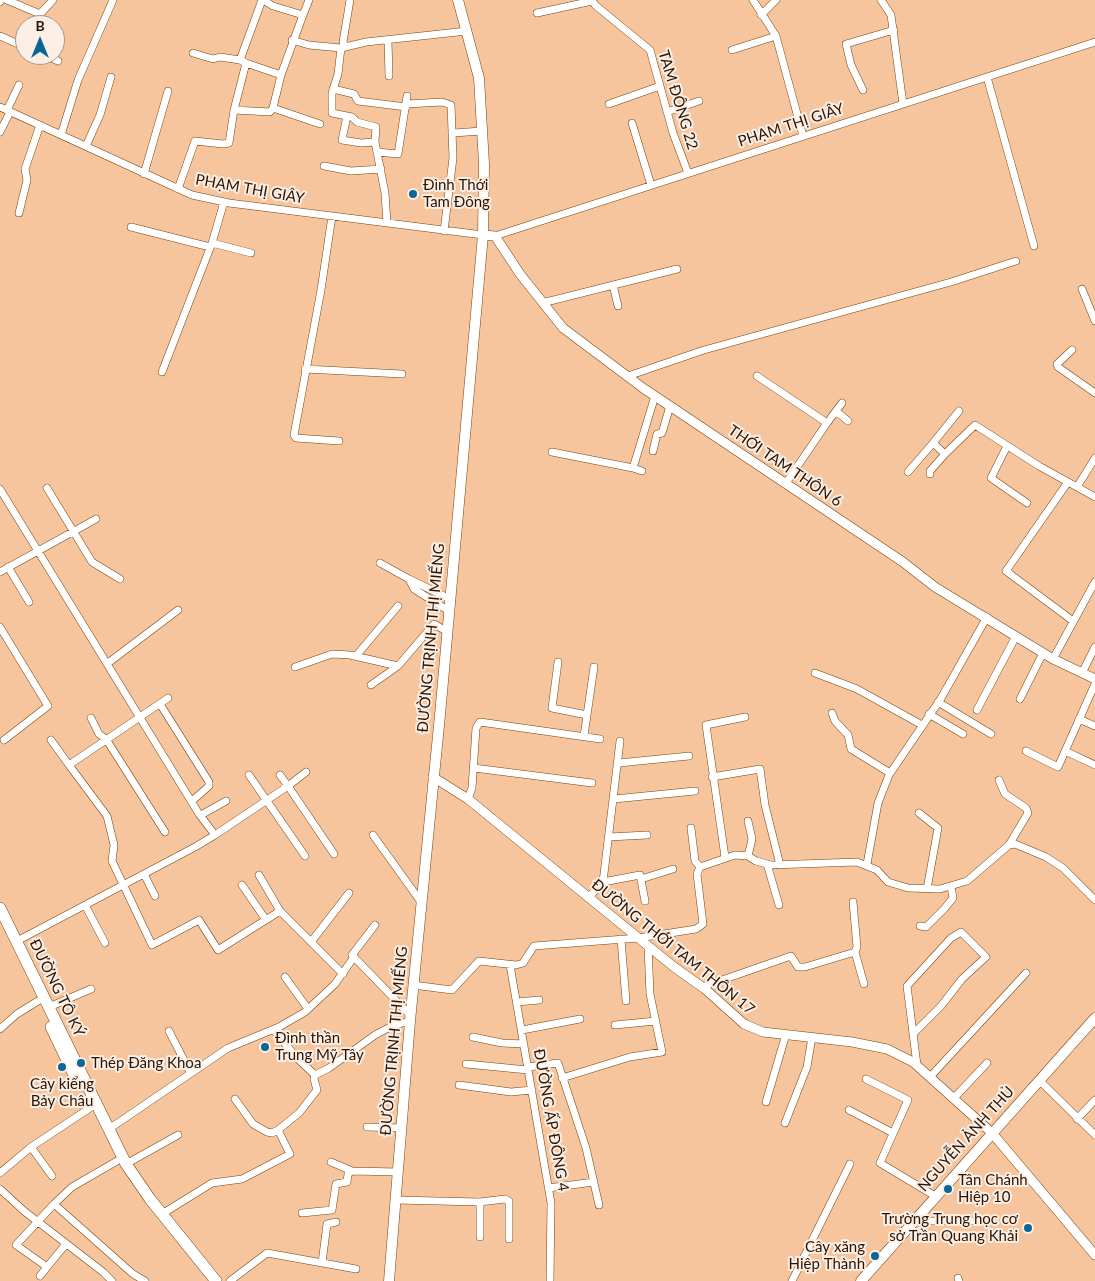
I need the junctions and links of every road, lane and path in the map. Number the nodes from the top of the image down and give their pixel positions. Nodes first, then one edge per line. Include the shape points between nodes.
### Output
1 (6, 0) edge
2 (53, 0) edge
3 (112, 0) edge
4 (262, 0) edge
5 (309, 0) edge
6 (350, 0) edge
7 (458, 0) edge
8 (592, 0) edge
9 (753, 0) edge
10 (776, 0) edge
11 (881, 0) edge
12 (537, 13) dead end
13 (761, 14) junction
14 (303, 15) junction
15 (894, 30) junction
16 (467, 31) junction
17 (0, 36) edge
18 (776, 36) junction
19 (292, 40) junction
20 (388, 40) junction
21 (1095, 42) edge
22 (15, 43) edge
23 (343, 47) junction
24 (732, 50) dead end
25 (193, 53) dead end
26 (243, 62) junction
27 (281, 75) junction
28 (389, 76) dead end
29 (987, 76) junction
30 (111, 77) dead end
31 (20, 85) dead end
32 (660, 86) junction
33 (333, 89) junction
34 (863, 90) dead end
35 (168, 91) dead end
36 (407, 96) dead end
37 (699, 101) dead end
38 (609, 104) dead end
39 (903, 104) junction
40 (406, 106) junction
41 (273, 108) junction
42 (6, 110) edge
43 (234, 110) junction
44 (667, 112) junction
45 (347, 116) junction
46 (632, 123) dead end
47 (320, 124) dead end
48 (40, 125) junction
49 (482, 130) junction
50 (0, 132) edge
51 (453, 132) junction
52 (61, 135) junction
53 (803, 136) junction
54 (375, 142) junction
55 (86, 146) junction
56 (377, 152) junction
57 (324, 166) dead end
58 (381, 169) junction
59 (688, 173) junction
60 (144, 174) junction
61 (651, 185) junction
62 (178, 189) junction
63 (224, 202) junction
64 (19, 213) dead end
65 (332, 216) junction
66 (386, 223) junction
67 (131, 227) dead end
68 (444, 231) junction
69 (483, 235) junction
70 (495, 236) junction
71 (211, 245) junction
72 (1034, 246) dead end
73 (251, 254) dead end
74 (1016, 262) dead end
75 (677, 269) dead end
76 (613, 285) junction
77 (1082, 289) dead end
78 (542, 303) junction
79 (618, 306) dead end
80 (1095, 321) edge
81 (1072, 350) dead end
82 (306, 366) junction
83 (162, 372) dead end
84 (402, 374) dead end
85 (628, 376) junction
86 (757, 376) dead end
87 (1095, 393) edge
88 (655, 396) junction
89 (842, 402) dead end
90 (670, 406) junction
91 (836, 411) junction
92 (959, 411) dead end
93 (848, 420) dead end
94 (827, 423) junction
95 (339, 441) dead end
96 (932, 443) junction
97 (1007, 446) junction
98 (653, 451) dead end
99 (552, 452) dead end
100 (945, 454) junction
101 (1095, 458) edge
102 (633, 468) junction
103 (642, 471) dead end
104 (908, 472) dead end
105 (930, 474) dead end
106 (1068, 482) junction
107 (786, 483) junction
108 (1077, 487) junction
109 (47, 488) dead end
110 (0, 489) edge
111 (1095, 497) edge
112 (1027, 503) dead end
113 (94, 520) dead end
114 (73, 532) junction
115 (38, 551) junction
116 (380, 563) dead end
117 (8, 567) junction
118 (0, 572) edge
119 (120, 579) dead end
120 (409, 579) junction
121 (1095, 582) edge
122 (450, 599) junction
123 (29, 602) dead end
124 (398, 606) dead end
125 (178, 610) dead end
126 (449, 611) junction
127 (987, 617) junction
128 (1073, 620) junction
129 (0, 627) edge
130 (448, 632) junction
131 (1016, 636) junction
132 (1095, 647) edge
133 (1043, 653) junction
134 (356, 656) junction
135 (1053, 659) junction
136 (558, 662) dead end
137 (108, 663) junction
138 (398, 666) junction
139 (295, 667) dead end
140 (594, 667) dead end
141 (814, 673) dead end
142 (1082, 674) junction
143 (1095, 679) edge
144 (1095, 684) edge
145 (371, 685) dead end
146 (168, 698) dead end
147 (1020, 700) dead end
148 (938, 702) junction
149 (160, 704) junction
150 (976, 710) dead end
151 (832, 713) dead end
152 (929, 714) junction
153 (587, 715) junction
154 (140, 716) junction
155 (745, 717) dead end
156 (91, 718) dead end
157 (1079, 719) junction
158 (922, 725) junction
159 (1095, 726) edge
160 (963, 734) dead end
161 (991, 734) dead end
162 (584, 736) junction
163 (106, 739) junction
164 (600, 739) dead end
165 (4, 740) dead end
166 (51, 740) dead end
167 (620, 740) dead end
168 (1026, 751) dead end
169 (1064, 752) junction
170 (689, 756) dead end
171 (619, 763) junction
172 (69, 764) junction
173 (1095, 765) edge
174 (474, 768) junction
175 (306, 772) dead end
176 (890, 773) junction
177 (249, 775) dead end
178 (280, 775) dead end
179 (433, 777) junction
180 (712, 777) junction
181 (999, 780) dead end
182 (592, 783) dead end
183 (288, 786) junction
184 (696, 791) dead end
185 (614, 798) junction
186 (266, 800) junction
187 (468, 800) junction
188 (192, 801) junction
189 (226, 801) dead end
190 (919, 812) dead end
191 (201, 815) junction
192 (748, 821) dead end
193 (691, 828) dead end
194 (166, 832) dead end
195 (215, 835) junction
196 (373, 835) dead end
197 (648, 835) dead end
198 (609, 837) junction
199 (1009, 845) junction
200 (334, 854) dead end
201 (305, 856) dead end
202 (748, 856) junction
203 (725, 857) junction
204 (767, 864) junction
205 (867, 864) junction
206 (780, 865) junction
207 (700, 867) junction
208 (673, 869) dead end
209 (144, 874) junction
210 (259, 875) dead end
211 (641, 879) junction
212 (603, 882) junction
213 (242, 885) dead end
214 (123, 886) junction
215 (951, 887) junction
216 (926, 889) junction
217 (349, 893) dead end
218 (155, 896) dead end
219 (588, 898) junction
220 (1095, 900) edge
221 (645, 901) dead end
222 (421, 902) junction
223 (853, 902) dead end
224 (779, 905) dead end
225 (85, 906) junction
226 (0, 908) edge
227 (280, 911) junction
228 (266, 920) junction
229 (0, 924) edge
230 (375, 925) dead end
231 (920, 926) dead end
232 (638, 938) junction
233 (621, 939) junction
234 (16, 941) junction
235 (311, 942) junction
236 (105, 943) dead end
237 (648, 946) junction
238 (855, 952) junction
239 (354, 957) junction
240 (510, 965) junction
241 (1026, 973) dead end
242 (343, 974) junction
243 (285, 977) dead end
244 (864, 984) dead end
245 (413, 985) junction
246 (702, 987) junction
247 (90, 989) dead end
248 (539, 1000) dead end
249 (626, 1000) dead end
250 (38, 1001) junction
251 (517, 1002) junction
252 (49, 1007) junction
253 (308, 1009) junction
254 (410, 1018) junction
255 (1095, 1018) edge
256 (580, 1019) dead end
257 (656, 1021) junction
258 (615, 1025) dead end
259 (0, 1029) edge
260 (274, 1030) junction
261 (522, 1030) junction
262 (169, 1031) dead end
263 (786, 1034) junction
264 (914, 1034) junction
265 (473, 1037) dead end
266 (812, 1037) junction
267 (524, 1044) junction
268 (987, 1063) dead end
269 (466, 1064) dead end
270 (917, 1064) junction
271 (528, 1068) junction
272 (190, 1072) junction
273 (315, 1075) junction
274 (930, 1077) junction
275 (562, 1078) junction
276 (866, 1079) dead end
277 (1039, 1080) junction
278 (459, 1085) dead end
279 (532, 1090) junction
280 (954, 1098) junction
281 (235, 1099) dead end
282 (1095, 1100) edge
283 (766, 1102) dead end
284 (93, 1105) junction
285 (849, 1110) dead end
286 (1077, 1119) junction
287 (786, 1123) dead end
288 (367, 1126) dead end
289 (402, 1128) junction
290 (278, 1130) junction
291 (106, 1131) junction
292 (893, 1133) junction
293 (992, 1133) junction
294 (178, 1134) dead end
295 (1095, 1135) edge
296 (31, 1147) junction
297 (331, 1162) dead end
298 (121, 1163) junction
299 (850, 1164) dead end
300 (352, 1171) junction
301 (398, 1172) junction
302 (0, 1173) edge
303 (52, 1176) dead end
304 (594, 1182) junction
305 (548, 1188) junction
306 (0, 1189) edge
307 (935, 1196) junction
308 (396, 1200) junction
309 (480, 1202) junction
310 (54, 1204) junction
311 (600, 1205) dead end
312 (302, 1213) dead end
313 (162, 1214) junction
314 (37, 1221) junction
315 (914, 1221) junction
316 (979, 1221) dead end
317 (336, 1222) dead end
318 (480, 1237) dead end
319 (509, 1239) dead end
320 (66, 1244) junction
321 (1095, 1255) edge
322 (322, 1263) junction
323 (47, 1267) junction
324 (356, 1269) dead end
325 (40, 1276) dead end
326 (112, 1281) edge
327 (145, 1281) edge
328 (207, 1281) edge
329 (216, 1281) edge
330 (230, 1281) edge
331 (391, 1281) edge
332 (550, 1281) edge
333 (792, 1281) edge
334 (861, 1281) edge

1 - 2 street via 40,14
3 - 52 street via 78,80
4 - 14 street
4 - 26 street
5 - 14 street
6 - 23 street
7 - 16 main road, ĐƯỜNG TRỊNH THỊ MIẾNG
8 - 12 street
8 - 32 street, TAM ĐÔNG 22 via 650,50
9 - 13 street
10 - 13 street
11 - 15 street via 891,15
13 - 18 street
14 - 19 street
15 - 34 street via 846,44 851,65
15 - 39 street
16 - 20 street
16 - 49 main road, ĐƯỜNG TRỊNH THỊ MIẾNG via 479,78
17 - 22 street
18 - 24 street
18 - 53 street
19 - 23 street via 309,45
19 - 27 street
20 - 23 street
20 - 28 street
21 - 29 street, PHẠM THỊ GIÂY
23 - 33 street
25 - 26 street
26 - 27 street
26 - 43 street
27 - 41 street
29 - 39 street, PHẠM THỊ GIÂY
29 - 72 street
30 - 55 street via 100,115
31 - 42 street
32 - 38 street
32 - 44 street, TAM ĐÔNG 22
33 - 40 street via 354,94 358,101
33 - 45 street via 332,113
35 - 60 street
36 - 40 street
37 - 44 street
39 - 53 street, PHẠM THỊ GIÂY
40 - 51 street via 450,104
40 - 56 street via 398,154
41 - 43 street via 270,112
41 - 47 street
42 - 48 street, PHẠM THỊ GIÂY
42 - 50 street
43 - 62 street via 229,143 195,141
44 - 59 street, TAM ĐÔNG 22
45 - 54 street via 376,127
45 - 54 street via 342,140
46 - 61 street
48 - 52 street, PHẠM THỊ GIÂY
48 - 64 street via 25,168 27,180
49 - 51 street
49 - 69 main road, ĐƯỜNG TRỊNH THỊ MIẾNG
51 - 68 street via 450,196
52 - 55 street, PHẠM THỊ GIÂY
53 - 59 street, PHẠM THỊ GIÂY
54 - 56 street
55 - 60 street, PHẠM THỊ GIÂY
56 - 58 street
57 - 58 street via 351,172
58 - 66 street
59 - 61 street, PHẠM THỊ GIÂY
60 - 62 street, PHẠM THỊ GIÂY
61 - 70 street, PHẠM THỊ GIÂY
62 - 63 street, PHẠM THỊ GIÂY
63 - 65 street, PHẠM THỊ GIÂY
63 - 71 street
65 - 66 street, PHẠM THỊ GIÂY
65 - 82 street
66 - 68 street, PHẠM THỊ GIÂY
67 - 71 street
68 - 69 street, PHẠM THỊ GIÂY
69 - 70 street
69 - 122 main road, ĐƯỜNG TRỊNH THỊ MIẾNG
70 - 78 street, THỚI TAM THÔN 6
71 - 73 street
71 - 83 street
74 - 85 street via 704,350
75 - 76 street
76 - 78 street
76 - 79 street
77 - 80 street
78 - 85 street, THỚI TAM THÔN 6 via 563,328
81 - 87 street via 1057,364 1058,367
82 - 84 street
82 - 95 street via 294,437
85 - 88 street, THỚI TAM THÔN 6
86 - 94 street
88 - 90 street, THỚI TAM THÔN 6
88 - 102 street
89 - 91 street
90 - 98 street via 664,430 657,434
90 - 107 street, THỚI TAM THÔN 6
91 - 93 street
91 - 94 street
92 - 96 street
94 - 107 street
96 - 100 street
96 - 104 street
97 - 100 street via 976,426
97 - 106 street
97 - 112 street via 991,478
99 - 102 street
100 - 105 street
101 - 108 street
102 - 103 street
106 - 108 street
106 - 128 street via 1006,571
107 - 127 street, THỚI TAM THÔN 6 via 935,586
108 - 111 street
109 - 114 street
110 - 115 street
113 - 114 street
114 - 115 street
114 - 119 street via 92,562
115 - 117 street
115 - 137 street
116 - 120 street
117 - 118 street
117 - 123 street
120 - 122 street
120 - 126 street via 414,589
121 - 128 street
122 - 126 main road, ĐƯỜNG TRỊNH THỊ MIẾNG
124 - 134 street
125 - 137 street
126 - 130 main road, ĐƯỜNG TRỊNH THỊ MIẾNG
127 - 131 street, THỚI TAM THÔN 6
127 - 148 street
128 - 135 street
129 - 165 street via 48,706
130 - 138 street via 434,624
130 - 179 main road, ĐƯỜNG TRỊNH THỊ MIẾNG
131 - 133 street, THỚI TAM THÔN 6
131 - 150 street
132 - 142 street
133 - 135 street, THỚI TAM THÔN 6
133 - 147 street
134 - 138 street
134 - 139 street via 332,654
135 - 142 street, THỚI TAM THÔN 6
136 - 153 street via 552,708
137 - 154 street
138 - 145 street
140 - 153 street
141 - 158 street via 857,689
142 - 143 street, THỚI TAM THÔN 6
144 - 157 street
146 - 149 street
148 - 152 street
148 - 161 street
149 - 154 street
149 - 188 street via 209,782
151 - 176 street via 848,735 851,749
152 - 158 street
152 - 160 street
153 - 162 street
154 - 163 street
154 - 188 street
155 - 180 street via 706,725
156 - 163 street via 99,734
157 - 159 street
157 - 169 street
158 - 176 street
162 - 164 street
162 - 174 street via 480,722 476,728
163 - 172 street
163 - 194 street
166 - 172 street
167 - 171 street
168 - 169 street via 1058,767
169 - 173 street
170 - 171 street
171 - 185 street
172 - 214 street via 107,816 114,845 112,861
174 - 182 street
174 - 187 street
175 - 183 street
176 - 205 street via 878,803
177 - 186 street
178 - 183 street
179 - 187 street, ĐƯỜNG THỚI TAM THÔN 17
179 - 222 main road, ĐƯỜNG TRỊNH THỊ MIẾNG
180 - 203 street
180 - 206 street via 760,769
181 - 199 street via 1005,794 1026,808 1028,813
183 - 186 street
183 - 200 street
184 - 185 street
185 - 198 street
186 - 195 street
186 - 201 street
187 - 219 street, ĐƯỜNG THỚI TAM THÔN 17
188 - 191 street
189 - 191 street
190 - 216 street via 938,828
191 - 195 street
192 - 202 street via 752,839
193 - 207 street via 695,861
195 - 209 street
196 - 222 street
197 - 198 street
198 - 212 street
199 - 215 street via 982,870
199 - 220 street via 1015,844 1046,857
202 - 203 street
202 - 204 street
203 - 207 street
204 - 206 street
204 - 224 street
205 - 206 street
205 - 216 street via 888,882
207 - 232 street via 697,874 703,924 696,929
208 - 211 street
209 - 214 street
209 - 218 street
210 - 227 street
211 - 212 street via 640,875
211 - 221 street
212 - 219 street
213 - 228 street
214 - 225 street
214 - 228 street via 152,945 199,920 218,950
215 - 216 street
215 - 231 street via 953,898 926,927
217 - 235 street
219 - 232 street, ĐƯỜNG THỚI TAM THÔN 17
222 - 245 main road, ĐƯỜNG TRỊNH THỊ MIẾNG
223 - 238 street
225 - 234 street
225 - 236 street
226 - 234 main road, ĐƯỜNG TÔ KÝ
227 - 228 street
227 - 235 street
229 - 250 main road, ĐƯỜNG TÔ KÝ
230 - 239 street via 352,955
232 - 233 street
232 - 237 street, ĐƯỜNG THỚI TAM THÔN 17
233 - 240 street via 534,946 523,962
233 - 249 street
234 - 252 main road, ĐƯỜNG TÔ KÝ
235 - 242 street
237 - 246 street, ĐƯỜNG THỚI TAM THÔN 17
237 - 257 street via 650,994
238 - 244 street
238 - 246 street via 804,967 798,967 791,956
239 - 242 street
239 - 254 street
240 - 245 street via 479,961 452,990
240 - 251 street, ĐƯỜNG ẤP ĐÔNG 4
241 - 274 street
242 - 253 street
243 - 253 street
245 - 254 main road, ĐƯỜNG TRỊNH THỊ MIẾNG
246 - 263 street, ĐƯỜNG THỚI TAM THÔN 17 via 744,1024 763,1032
247 - 252 street
248 - 251 street
250 - 259 street
250 - 284 main road, ĐƯỜNG TÔ KÝ
251 - 261 street, ĐƯỜNG ẤP ĐÔNG 4
252 - 284 main road, ĐƯỜNG TÔ KÝ
253 - 260 street
254 - 273 street via 375,1035
254 - 289 main road, ĐƯỜNG TRỊNH THỊ MIẾNG
255 - 277 main road, NGUYỄN ẢNH THỦ
256 - 261 street
257 - 258 street
257 - 275 street via 662,1052 630,1057
260 - 272 street via 228,1048
260 - 273 street via 296,1058
261 - 267 street, ĐƯỜNG ẤP ĐÔNG 4
262 - 272 street
263 - 266 street, ĐƯỜNG THỚI TAM THÔN 17
263 - 283 street
264 - 264 street via 907,986 951,938 961,932 986,957 962,979
264 - 270 street
265 - 267 street
266 - 270 street, ĐƯỜNG THỚI TAM THÔN 17 via 887,1049
266 - 287 street via 807,1067
267 - 271 street, ĐƯỜNG ẤP ĐÔNG 4
268 - 280 street
269 - 271 street
270 - 274 street, ĐƯỜNG THỚI TAM THÔN 17
271 - 275 street via 558,1063
271 - 279 street, ĐƯỜNG ẤP ĐÔNG 4
272 - 291 street
273 - 290 street via 317,1090 299,1113
274 - 280 street, ĐƯỜNG THỚI TAM THÔN 17
275 - 304 street
276 - 292 street via 908,1100
277 - 286 street
277 - 293 main road, NGUYỄN ẢNH THỦ
278 - 279 street via 511,1092
279 - 305 street, ĐƯỜNG ẤP ĐÔNG 4
280 - 293 street, ĐƯỜNG THỚI TAM THÔN 17
281 - 290 street via 253,1124 267,1132
282 - 286 street
284 - 291 main road, ĐƯỜNG TÔ KÝ
284 - 296 street
285 - 292 street
286 - 295 street
288 - 289 street
289 - 301 main road, ĐƯỜNG TRỊNH THỊ MIẾNG
290 - 313 street via 293,1152 242,1179 212,1183
291 - 298 main road, ĐƯỜNG TÔ KÝ
292 - 307 street via 880,1163
293 - 307 main road, NGUYỄN ẢNH THỦ
293 - 321 street, ĐƯỜNG THỚI TAM THÔN 17
294 - 298 street
296 - 302 street
296 - 303 street
297 - 300 street
298 - 310 street via 72,1187
298 - 313 main road, ĐƯỜNG TÔ KÝ
298 - 328 main road, ĐƯỜNG TÔ KÝ via 134,1189
299 - 333 street
300 - 301 street
300 - 312 street via 346,1182 336,1184 332,1210
301 - 308 main road, ĐƯỜNG TRỊNH THỊ MIẾNG
304 - 305 street
304 - 311 street
305 - 332 street, ĐƯỜNG ẤP ĐÔNG 4 via 551,1203
306 - 314 street
307 - 315 main road, NGUYỄN ẢNH THỦ
308 - 309 street
308 - 331 main road, ĐƯỜNG TRỊNH THỊ MIẾNG
309 - 318 street
309 - 319 street via 509,1201
310 - 314 street
310 - 327 street
313 - 329 main road, ĐƯỜNG TÔ KÝ
314 - 320 street
314 - 323 street via 16,1245
315 - 316 street
315 - 334 main road, NGUYỄN ẢNH THỦ
317 - 322 street via 327,1224
320 - 323 street
320 - 326 street
322 - 324 street
322 - 330 street via 267,1253
323 - 325 street

